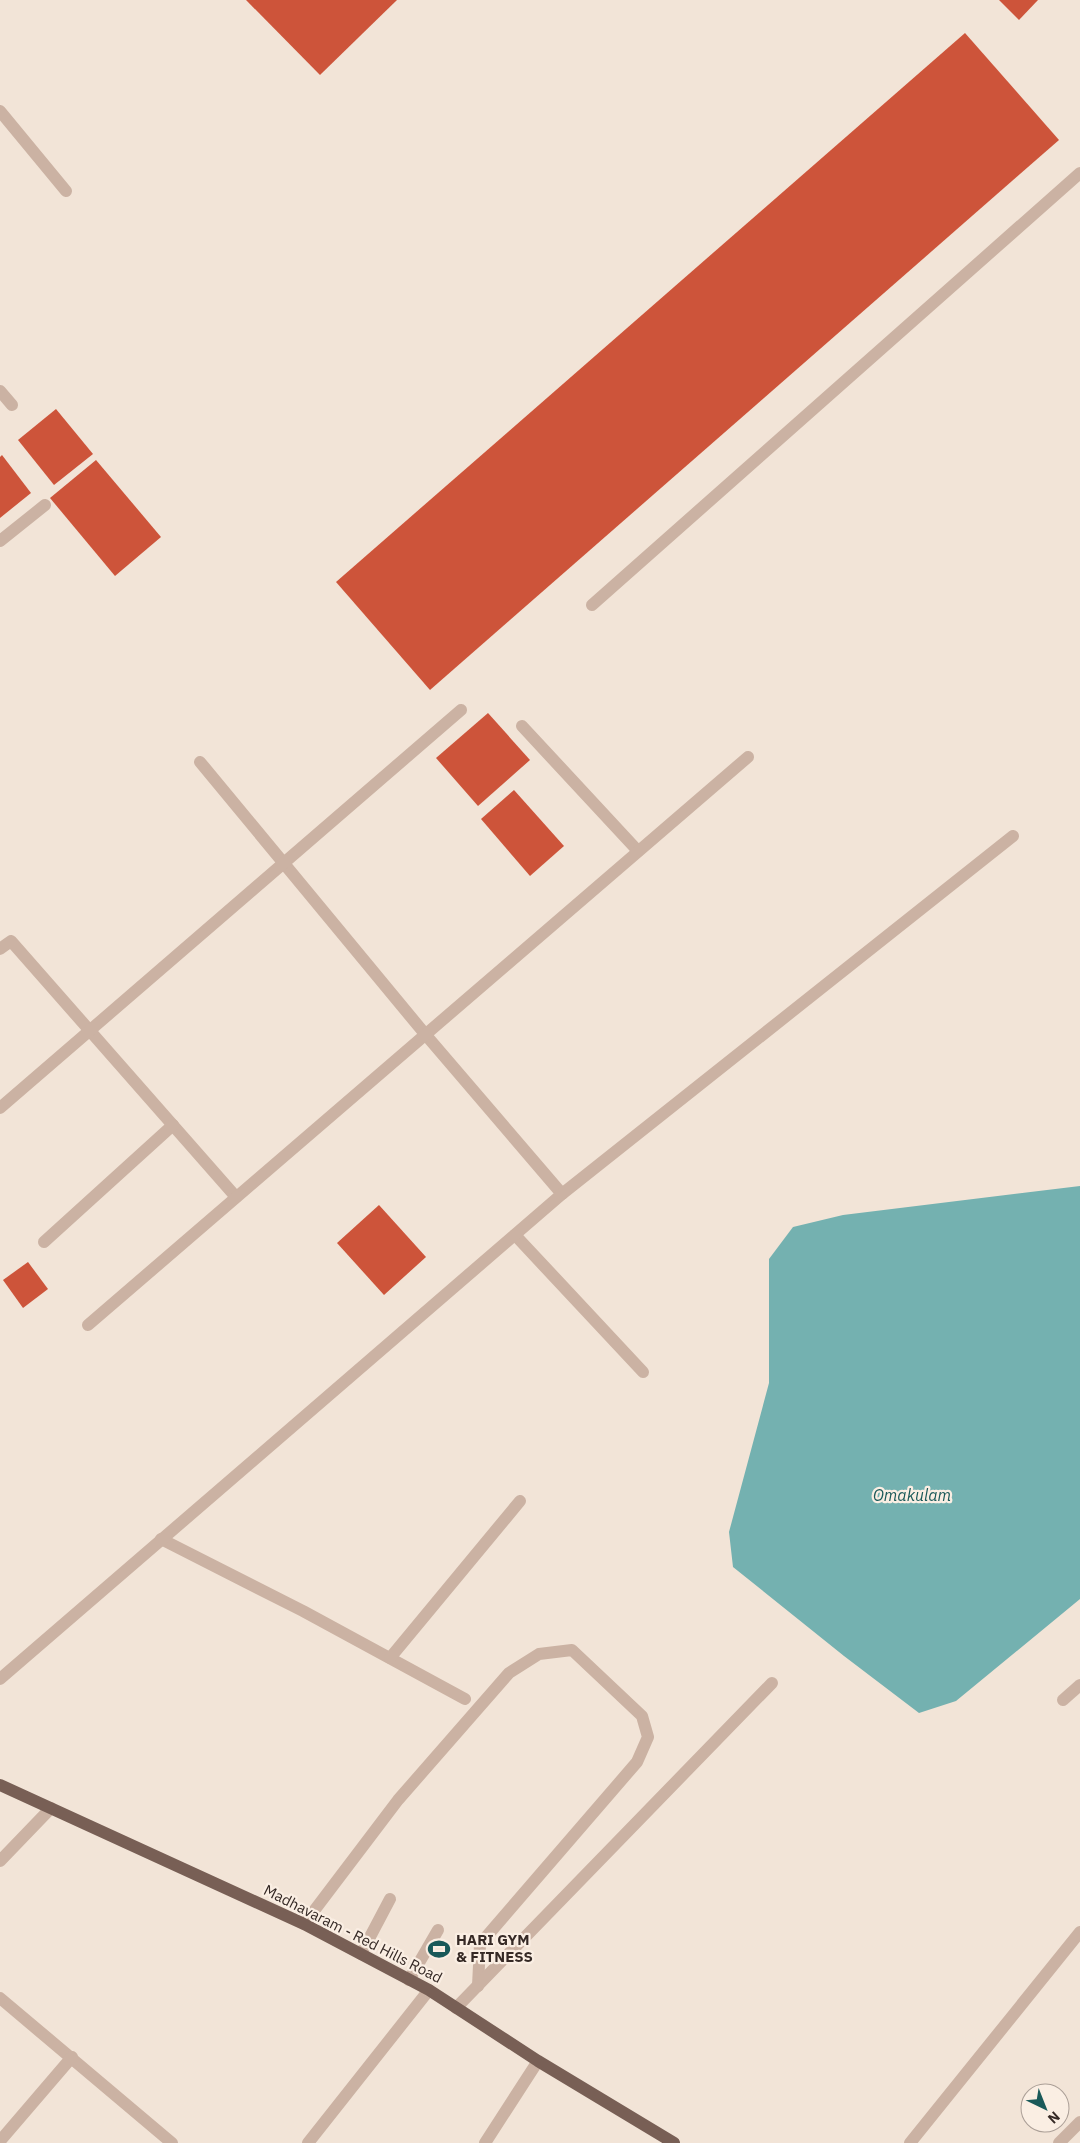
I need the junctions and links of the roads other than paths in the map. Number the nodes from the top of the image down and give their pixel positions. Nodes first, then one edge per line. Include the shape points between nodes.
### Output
1 (0, 111) edge
2 (1080, 173) edge
3 (66, 191) dead end
4 (0, 391) edge
5 (12, 405) dead end
6 (45, 505) dead end
7 (0, 541) edge
8 (592, 605) dead end
9 (461, 710) dead end
10 (522, 726) dead end
11 (748, 757) dead end
12 (200, 762) dead end
13 (1014, 836) dead end
14 (638, 851) junction
15 (284, 863) junction
16 (0, 949) edge
17 (90, 1031) junction
18 (424, 1034) junction
19 (0, 1108) edge
20 (173, 1125) junction
21 (562, 1194) junction
22 (236, 1197) junction
23 (515, 1235) junction
24 (44, 1242) dead end
25 (88, 1325) dead end
26 (643, 1372) dead end
27 (520, 1501) dead end
28 (161, 1540) junction
29 (390, 1658) junction
30 (0, 1679) edge
31 (772, 1683) dead end
32 (1080, 1685) edge
33 (465, 1699) dead end
34 (1063, 1700) dead end
35 (0, 1785) edge
36 (51, 1808) junction
37 (0, 1861) edge
38 (390, 1899) dead end
39 (304, 1924) junction
40 (438, 1930) dead end
41 (1080, 1932) edge
42 (361, 1954) junction
43 (409, 1980) junction
44 (478, 1986) junction
45 (429, 1990) junction
46 (0, 1998) edge
47 (456, 2008) junction
48 (72, 2057) junction
49 (538, 2061) junction
50 (1080, 2122) edge
51 (0, 2141) edge
52 (172, 2143) edge
53 (308, 2143) edge
54 (485, 2143) edge
55 (674, 2143) edge
56 (910, 2143) edge
57 (1059, 2143) edge

1 - 3 street
2 - 8 street
4 - 5 street
6 - 7 street
9 - 15 street
10 - 14 street
11 - 14 street
12 - 15 street
13 - 21 street
14 - 18 street
15 - 17 street
15 - 18 street
16 - 17 street via 12,941
17 - 19 street
17 - 20 street
18 - 21 street
18 - 22 street
20 - 22 street
20 - 24 street
21 - 23 street
22 - 25 street
23 - 26 street
23 - 28 street
27 - 29 street
28 - 29 street
28 - 30 street
29 - 33 street
31 - 44 street
32 - 34 street
35 - 36 main road, Madhavaram - Red Hills Road
36 - 37 street
36 - 39 main road, Madhavaram - Red Hills Road
38 - 42 street
39 - 42 main road, Madhavaram - Red Hills Road
39 - 44 street via 398,1800 509,1673 539,1654 572,1650 642,1716 648,1737 638,1762 480,1944
40 - 43 street
41 - 56 street
42 - 43 main road, Madhavaram - Red Hills Road
43 - 45 main road, Madhavaram - Red Hills Road
44 - 47 street
45 - 47 main road, Madhavaram - Red Hills Road
45 - 53 street
46 - 48 street
47 - 49 main road, Madhavaram - Red Hills Road
48 - 51 street
48 - 52 street
49 - 54 street
49 - 55 main road, Madhavaram - Red Hills Road
50 - 57 street

